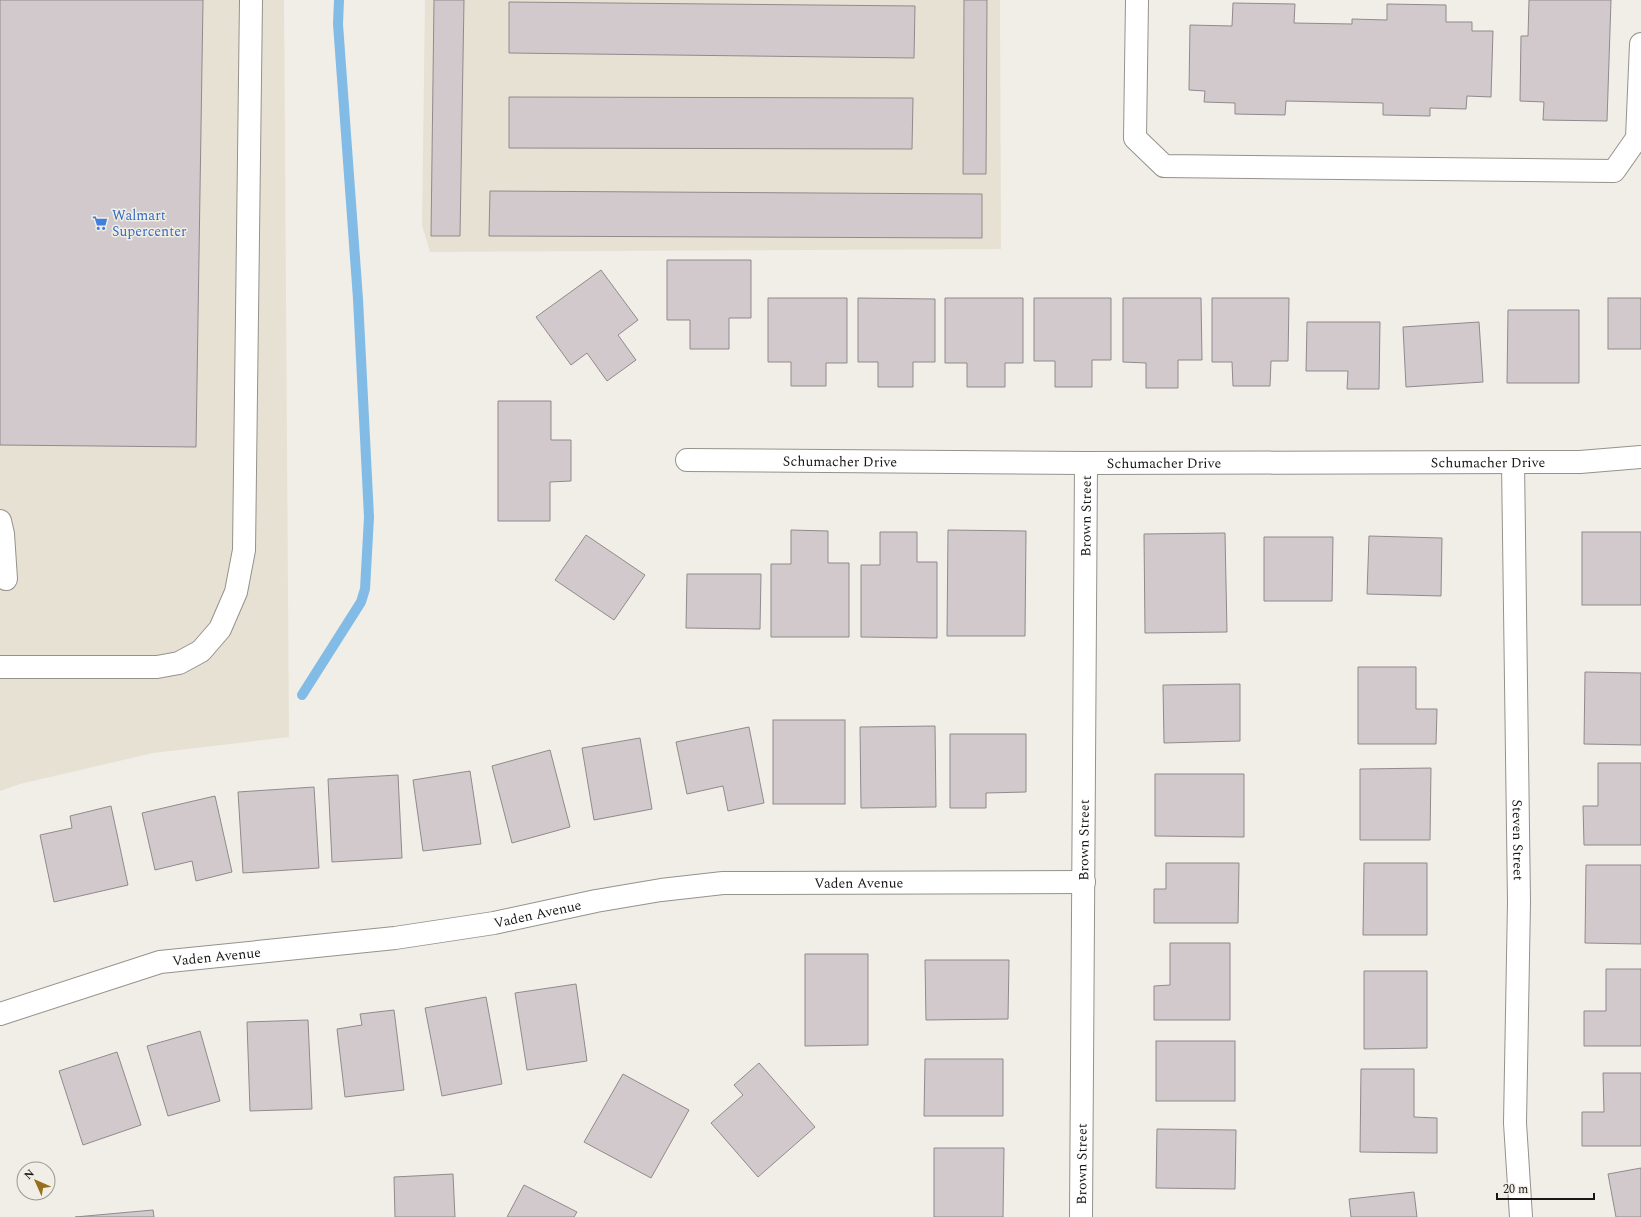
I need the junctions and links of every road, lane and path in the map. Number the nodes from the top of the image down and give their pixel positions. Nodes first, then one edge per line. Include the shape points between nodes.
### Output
1 (251, 0) edge
2 (1137, 0) edge
3 (1641, 44) edge
4 (1641, 456) edge
5 (687, 460) dead end
6 (1513, 462) junction
7 (1086, 463) junction
8 (0, 521) edge
9 (6, 579) dead end
10 (0, 667) edge
11 (1084, 882) junction
12 (0, 1014) edge
13 (1081, 1217) edge
14 (1521, 1217) edge

1 - 10 street via 244,550 236,592 220,629 201,651 179,663 157,667
2 - 3 street via 1135,138 1164,166 1614,171 1637,138
4 - 6 street, Schumacher Drive via 1580,462
5 - 7 street, Schumacher Drive
6 - 7 street, Schumacher Drive
6 - 14 street, Steven Street via 1519,902 1515,1122
7 - 11 street, Brown Street
8 - 9 street
11 - 12 street, Vaden Avenue via 723,883 661,890 494,923 395,938 160,962
11 - 13 street, Brown Street

